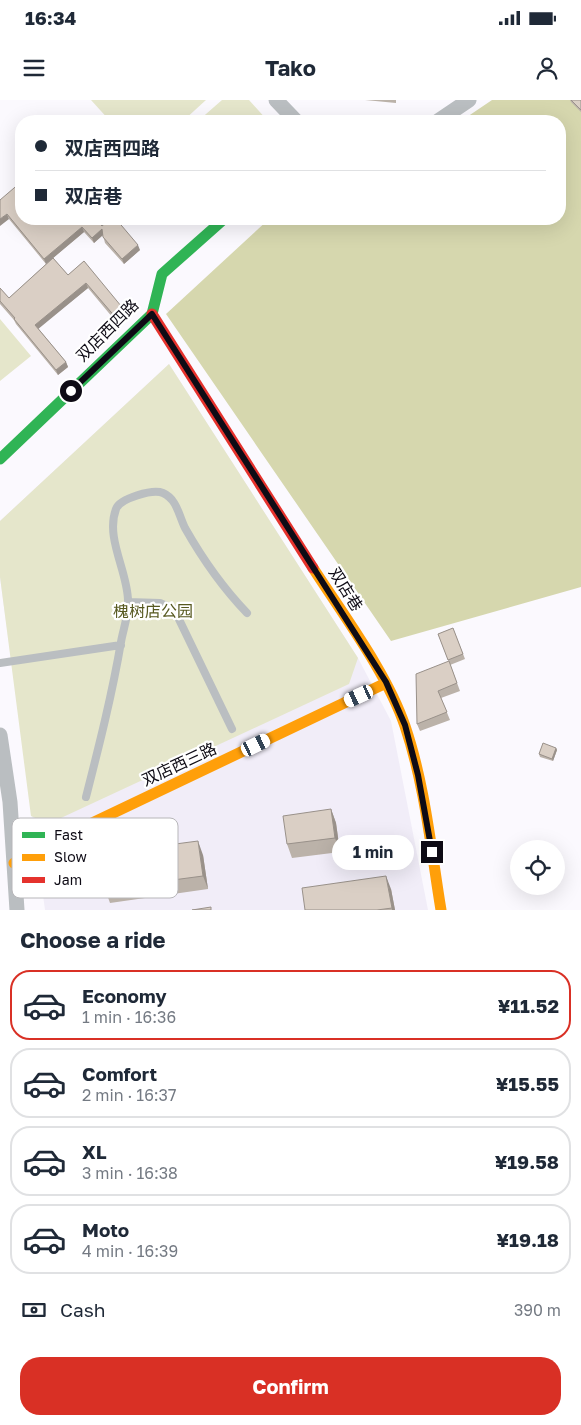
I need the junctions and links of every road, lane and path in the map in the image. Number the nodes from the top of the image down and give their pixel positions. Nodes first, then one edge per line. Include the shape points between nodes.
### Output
1 (276, 100) edge
2 (469, 100) edge
3 (290, 115) edge
4 (447, 115) edge
5 (217, 225) edge
6 (152, 314) junction
7 (1, 455) edge
8 (128, 602) junction
9 (247, 613) dead end
10 (121, 645) junction
11 (0, 664) edge
12 (386, 682) junction
13 (232, 729) dead end
14 (0, 735) edge
15 (86, 797) dead end
16 (102, 818) edge
17 (12, 833) edge
18 (441, 910) edge

1 - 3 street
2 - 4 street
5 - 6 street, 双店西四路 via 162,274
6 - 7 street, 双店西四路
6 - 12 street, 双店巷
8 - 9 lane via 114,532 117,506 123,500 152,492 171,498 209,566
8 - 10 lane
8 - 13 lane via 160,603 174,609
10 - 11 lane
10 - 15 lane
12 - 16 street, 双店西三路
12 - 18 street, 双店巷 via 405,725 418,775
14 - 17 street

